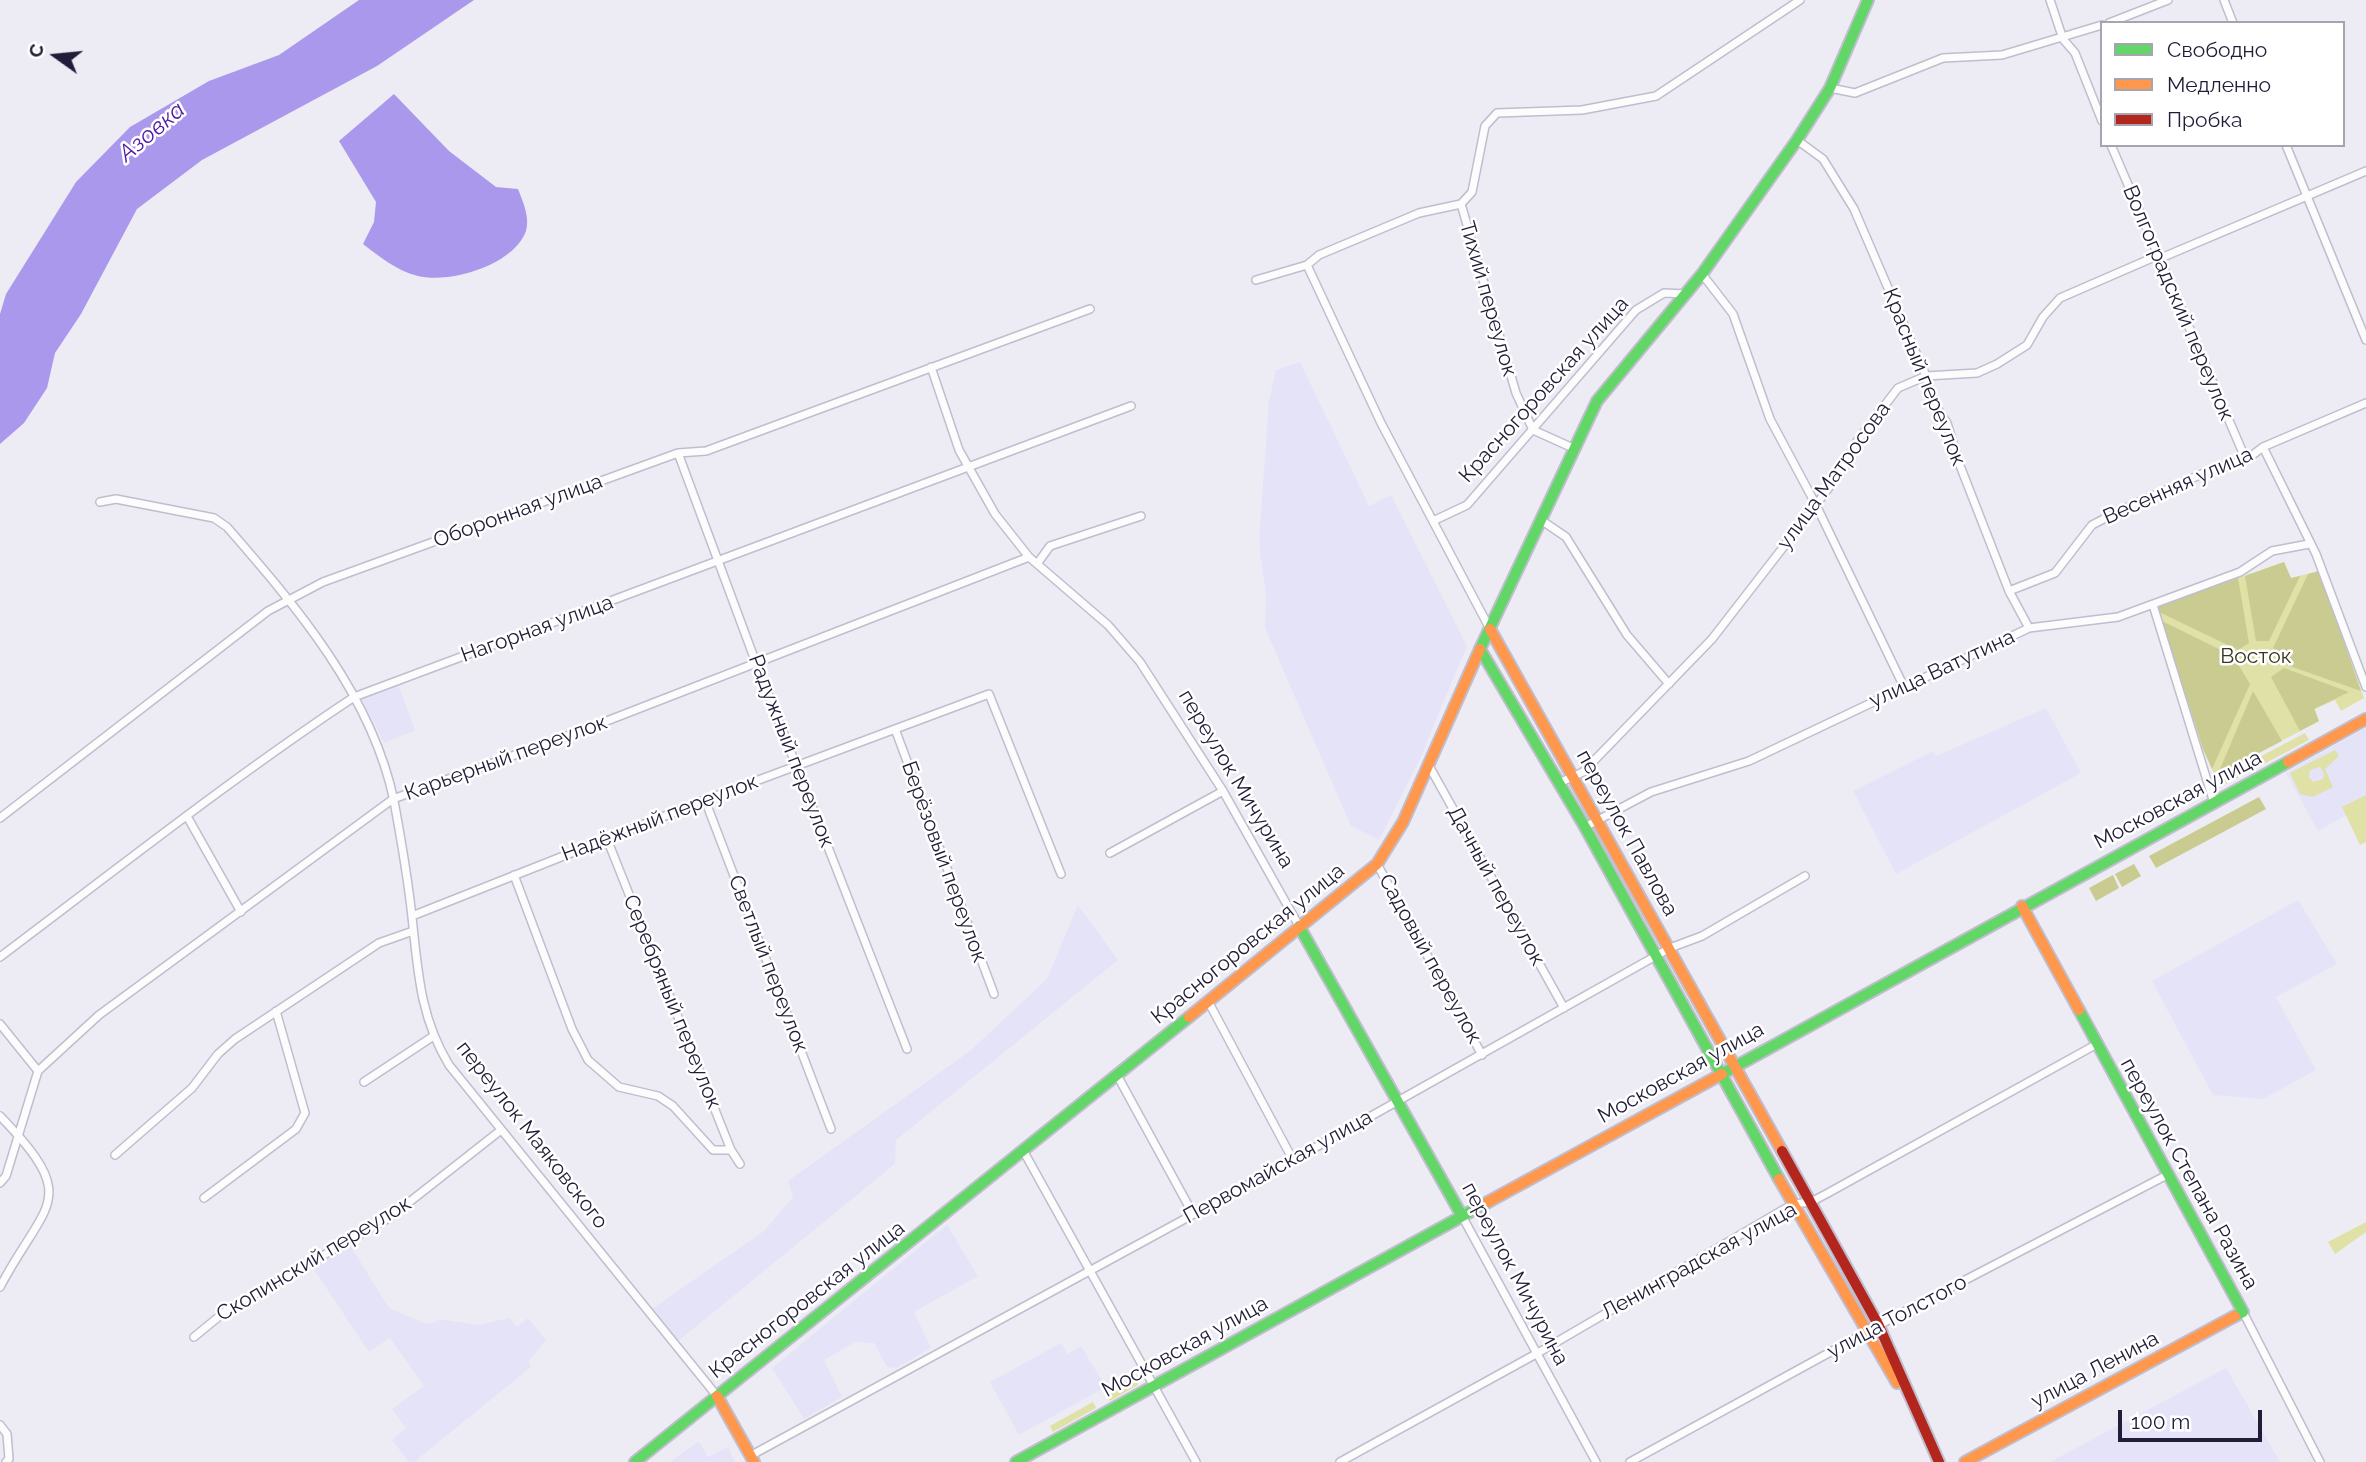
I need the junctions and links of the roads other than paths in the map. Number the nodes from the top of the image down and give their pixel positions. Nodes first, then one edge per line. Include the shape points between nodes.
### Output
1 (1800, 0) edge
2 (1868, 0) edge
3 (2050, 0) edge
4 (2168, 0) edge
5 (2224, 0) edge
6 (2114, 21) edge
7 (2232, 21) edge
8 (2100, 26) edge
9 (2063, 39) junction
10 (1830, 88) junction
11 (2100, 116) edge
12 (1797, 140) junction
13 (2112, 147) edge
14 (2287, 147) edge
15 (2366, 171) edge
16 (2308, 197) junction
17 (1461, 204) junction
18 (2160, 256) junction
19 (1307, 265) junction
20 (1702, 274) junction
21 (1256, 280) dead end
22 (1686, 294) junction
23 (1090, 309) dead end
24 (2366, 341) edge
25 (931, 367) junction
26 (1926, 376) junction
27 (2366, 404) edge
28 (1131, 406) dead end
29 (1534, 430) junction
30 (2263, 447) junction
31 (1573, 448) junction
32 (678, 453) junction
33 (2246, 460) junction
34 (968, 467) junction
35 (100, 502) dead end
36 (1816, 505) junction
37 (1142, 516) dead end
38 (1541, 520) junction
39 (1433, 521) junction
40 (2309, 544) junction
41 (1029, 557) junction
42 (720, 561) junction
43 (1037, 564) junction
44 (2009, 591) junction
45 (291, 600) junction
46 (2153, 605) junction
47 (2029, 628) junction
48 (1490, 629) junction
49 (1480, 649) junction
50 (756, 663) junction
51 (1669, 684) junction
52 (1904, 687) junction
53 (2366, 687) edge
54 (354, 697) junction
55 (2366, 719) edge
56 (895, 729) junction
57 (1428, 764) junction
58 (796, 766) junction
59 (1572, 776) junction
60 (1559, 783) junction
61 (1223, 791) junction
62 (393, 799) junction
63 (705, 800) junction
64 (2214, 803) junction
65 (0, 818) edge
66 (188, 818) junction
67 (1597, 820) junction
68 (1585, 827) junction
69 (607, 839) junction
70 (1110, 853) dead end
71 (1377, 864) junction
72 (1061, 874) dead end
73 (514, 875) junction
74 (1805, 876) dead end
75 (2022, 906) junction
76 (241, 912) junction
77 (412, 916) junction
78 (1299, 926) junction
79 (413, 931) junction
80 (1670, 948) junction
81 (0, 957) edge
82 (1657, 957) junction
83 (994, 994) dead end
84 (1208, 1001) junction
85 (1564, 1008) junction
86 (276, 1011) junction
87 (0, 1024) edge
88 (432, 1037) junction
89 (2097, 1044) junction
90 (907, 1049) dead end
91 (1482, 1055) junction
92 (1736, 1065) junction
93 (38, 1071) junction
94 (1721, 1073) junction
95 (1116, 1075) junction
96 (364, 1082) dead end
97 (1398, 1100) junction
98 (0, 1116) edge
99 (831, 1129) dead end
100 (501, 1130) junction
101 (17, 1133) junction
102 (731, 1150) junction
103 (1024, 1152) junction
104 (115, 1155) dead end
105 (1293, 1160) junction
106 (740, 1164) dead end
107 (2167, 1175) junction
108 (0, 1182) edge
109 (204, 1198) dead end
110 (1811, 1202) junction
111 (1793, 1204) junction
112 (1193, 1214) junction
113 (1462, 1216) junction
114 (1089, 1270) junction
115 (0, 1287) edge
116 (2243, 1312) junction
117 (1879, 1326) junction
118 (1867, 1333) junction
119 (194, 1337) dead end
120 (1536, 1354) junction
121 (1153, 1387) junction
122 (717, 1396) junction
123 (1917, 1417) junction
124 (0, 1425) edge
125 (752, 1459) edge
126 (6, 1462) edge
127 (635, 1462) edge
128 (1016, 1462) edge
129 (1196, 1462) edge
130 (1340, 1462) edge
131 (1595, 1462) edge
132 (1630, 1462) edge
133 (1939, 1462) edge
134 (1965, 1462) edge
135 (2320, 1462) edge

1 - 17 street via 1656,96 1583,110 1497,113 1485,127 1472,192
2 - 10 street, Красногоровская улица
3 - 9 street
4 - 6 street
5 - 7 street
8 - 9 street
9 - 10 street via 2002,55 1943,58 1855,93
9 - 11 street via 2075,53
10 - 12 street, Красногоровская улица
12 - 20 street, Красногоровская улица
12 - 26 street, Красный переулок via 1823,159 1854,209
13 - 18 street, Волгоградский переулок
14 - 16 street
15 - 16 street, улица Матросова
16 - 18 street, улица Матросова
16 - 24 street
17 - 19 street via 1419,213 1365,234
17 - 29 street, Тихий переулок via 1499,341
18 - 26 street, улица Матросова via 2060,298 2027,345 1997,364 1977,373
18 - 33 street, Волгоградский переулок
19 - 21 street
19 - 39 street, переулок Павлова
20 - 22 street, Красногоровская улица
20 - 36 street via 1733,314 1770,419
22 - 29 street, Красногоровская улица via 1664,293 1636,310
22 - 31 street, Красногоровская улица via 1597,401
23 - 25 street, Оборонная улица
25 - 32 street, Оборонная улица via 706,452
25 - 34 street, переулок Мичурина
26 - 36 street, улица Матросова via 1898,388
26 - 44 street, Красный переулок
27 - 30 street, Весенняя улица
28 - 34 street, Нагорная улица
29 - 31 street
29 - 39 street, Красногоровская улица via 1467,505
30 - 33 street, Весенняя улица
30 - 40 street
31 - 38 street, Красногоровская улица
32 - 42 street, Радужный переулок
32 - 45 street, Оборонная улица via 323,582
33 - 44 street, Весенняя улица via 2213,469 2092,525 2055,573
34 - 41 street, переулок Мичурина via 995,514
34 - 42 street, Нагорная улица
35 - 45 street, переулок Маяковского via 116,499 214,518
36 - 51 street, улица Матросова via 1712,639
36 - 52 street
37 - 43 street via 1050,546
38 - 48 street, Красногоровская улица
38 - 51 street via 1566,537 1627,635
39 - 48 street, переулок Павлова
40 - 46 street, улица Ватутина via 2272,551 2240,572
40 - 53 street
41 - 43 street, переулок Мичурина
41 - 50 street, Карьерный переулок
42 - 50 street, Радужный переулок
42 - 54 street, Нагорная улица
43 - 61 street, переулок Мичурина via 1108,625 1140,662
44 - 47 street, Красный переулок
45 - 54 street, переулок Маяковского
45 - 65 street, Оборонная улица via 268,611
46 - 47 street, улица Ватутина via 2118,617
46 - 64 street
47 - 52 street, улица Ватутина
48 - 49 street, Красногоровская улица
48 - 59 street, переулок Павлова
49 - 57 street, Красногоровская улица
49 - 60 street, переулок Павлова
50 - 58 street, Радужный переулок
50 - 62 street, Карьерный переулок
51 - 59 street, улица Матросова via 1583,772
52 - 67 street, улица Ватутина via 1749,761 1651,792
54 - 62 street, переулок Маяковского via 369,724
54 - 66 street, Нагорная улица via 258,761
55 - 64 street, Московская улица
56 - 58 street, Надёжный переулок
56 - 72 street, Надёжный переулок via 989,694
56 - 83 street, Берёзовый переулок
57 - 71 street, Красногоровская улица via 1403,822
57 - 85 street, Дачный переулок
58 - 63 street, Надёжный переулок
58 - 90 street, Радужный переулок
59 - 60 street, улица Матросова
59 - 67 street, переулок Павлова
60 - 68 street, переулок Павлова
61 - 70 street
61 - 78 street, переулок Мичурина
62 - 76 street, Карьерный переулок
62 - 77 street, переулок Маяковского
63 - 69 street, Надёжный переулок
63 - 99 street, Светлый переулок
64 - 75 street, Московская улица
66 - 76 street
66 - 81 street, Нагорная улица
67 - 68 street, улица Ватутина
67 - 80 street, переулок Павлова
68 - 82 street, переулок Павлова
69 - 73 street, Надёжный переулок
69 - 102 street, Серебряный переулок
71 - 78 street, Красногоровская улица
71 - 91 street, Садовый переулок
73 - 77 street, Надёжный переулок
73 - 102 street via 588,1060 619,1087 658,1096 673,1106 713,1150
74 - 80 street, Первомайская улица via 1702,936
75 - 89 street, переулок Степана Разина
75 - 92 street, Московская улица
76 - 93 street, Карьерный переулок via 99,1016
77 - 79 street, переулок Маяковского
78 - 84 street, Красногоровская улица
78 - 97 street, переулок Мичурина
79 - 86 street via 379,943
79 - 88 street, переулок Маяковского
80 - 82 street, Первомайская улица
80 - 92 street, переулок Павлова
82 - 85 street, Первомайская улица
82 - 94 street, переулок Павлова
84 - 95 street, Красногоровская улица
84 - 105 street
85 - 91 street, Первомайская улица
86 - 104 street via 218,1054 192,1088
86 - 109 street via 305,1113 296,1129
87 - 93 street
88 - 96 street
88 - 100 street, переулок Маяковского
89 - 107 street, переулок Степана Разина
89 - 110 street, Ленинградская улица
91 - 97 street, Первомайская улица
92 - 94 street, Московская улица
92 - 110 street, переулок Павлова
93 - 101 street, Карьерный переулок
94 - 111 street, переулок Павлова
94 - 113 street, Московская улица
95 - 103 street, Красногоровская улица
95 - 112 street
97 - 105 street, Первомайская улица
97 - 113 street, переулок Мичурина
98 - 101 street
100 - 119 street, Скопинский переулок via 389,1218 227,1310
100 - 122 street, переулок Маяковского
101 - 108 street, Карьерный переулок via 6,1176
101 - 115 street via 50,1183 51,1197
102 - 106 street, Серебряный переулок
103 - 114 street
103 - 122 street, Красногоровская улица
105 - 112 street, Первомайская улица
107 - 116 street, переулок Степана Разина
107 - 117 street, улица Толстого
110 - 111 street, Ленинградская улица
110 - 117 street, переулок Павлова
111 - 118 street, переулок Павлова
111 - 120 street, Ленинградская улица
112 - 114 street, Первомайская улица
113 - 120 street, переулок Мичурина
113 - 121 street, Московская улица
114 - 121 street
114 - 125 street, Первомайская улица
116 - 134 street, улица Ленина
116 - 135 street, переулок Степана Разина
117 - 118 street, улица Толстого
117 - 123 street, переулок Павлова
118 - 123 street, переулок Павлова
118 - 132 street, улица Толстого
120 - 130 street, Ленинградская улица
120 - 131 street, переулок Мичурина
121 - 128 street, Московская улица
121 - 129 street
122 - 125 street, переулок Маяковского
122 - 127 street, Красногоровская улица
123 - 133 street, переулок Павлова
124 - 126 street via 7,1434

